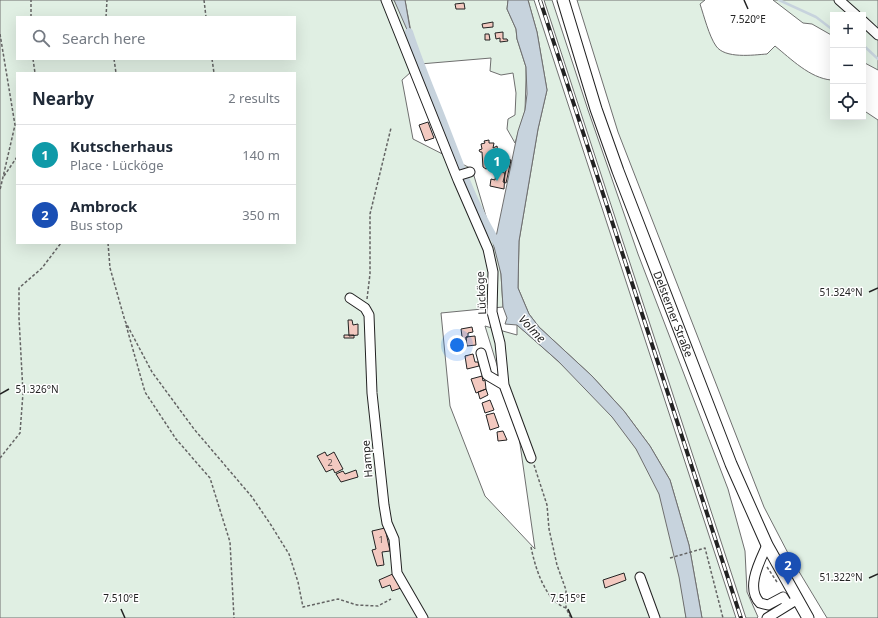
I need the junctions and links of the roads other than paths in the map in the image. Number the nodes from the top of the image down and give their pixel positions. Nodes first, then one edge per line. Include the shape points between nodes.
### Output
1 (386, 0) edge
2 (563, 0) edge
3 (839, 0) edge
4 (853, 12) edge
5 (866, 24) edge
6 (878, 35) edge
7 (470, 172) dead end
8 (457, 176) junction
9 (350, 298) dead end
10 (481, 353) dead end
11 (504, 385) junction
12 (531, 458) road end
13 (767, 545) junction
14 (640, 577) dead end
15 (792, 602) junction
16 (423, 618) edge
17 (655, 618) edge
18 (767, 618) edge
19 (808, 618) edge

1 - 8 street, Lücköge
2 - 13 main road, Delsterner Straße via 596,109 621,179 731,464
3 - 4 street
5 - 6 street
7 - 8 street
8 - 11 street, Lücköge via 488,249 493,272 492,312 500,343
9 - 16 street, Hampe via 365,308 369,315 372,392 380,482 388,523 394,539 397,573
10 - 11 street via 487,375
11 - 12 street, Lücköge
13 - 15 main road, Delsterner Straße
13 - 15 street via 755,579 754,595 760,603 768,605 783,597
14 - 17 street
15 - 18 street
15 - 19 main road, Delsterner Straße

